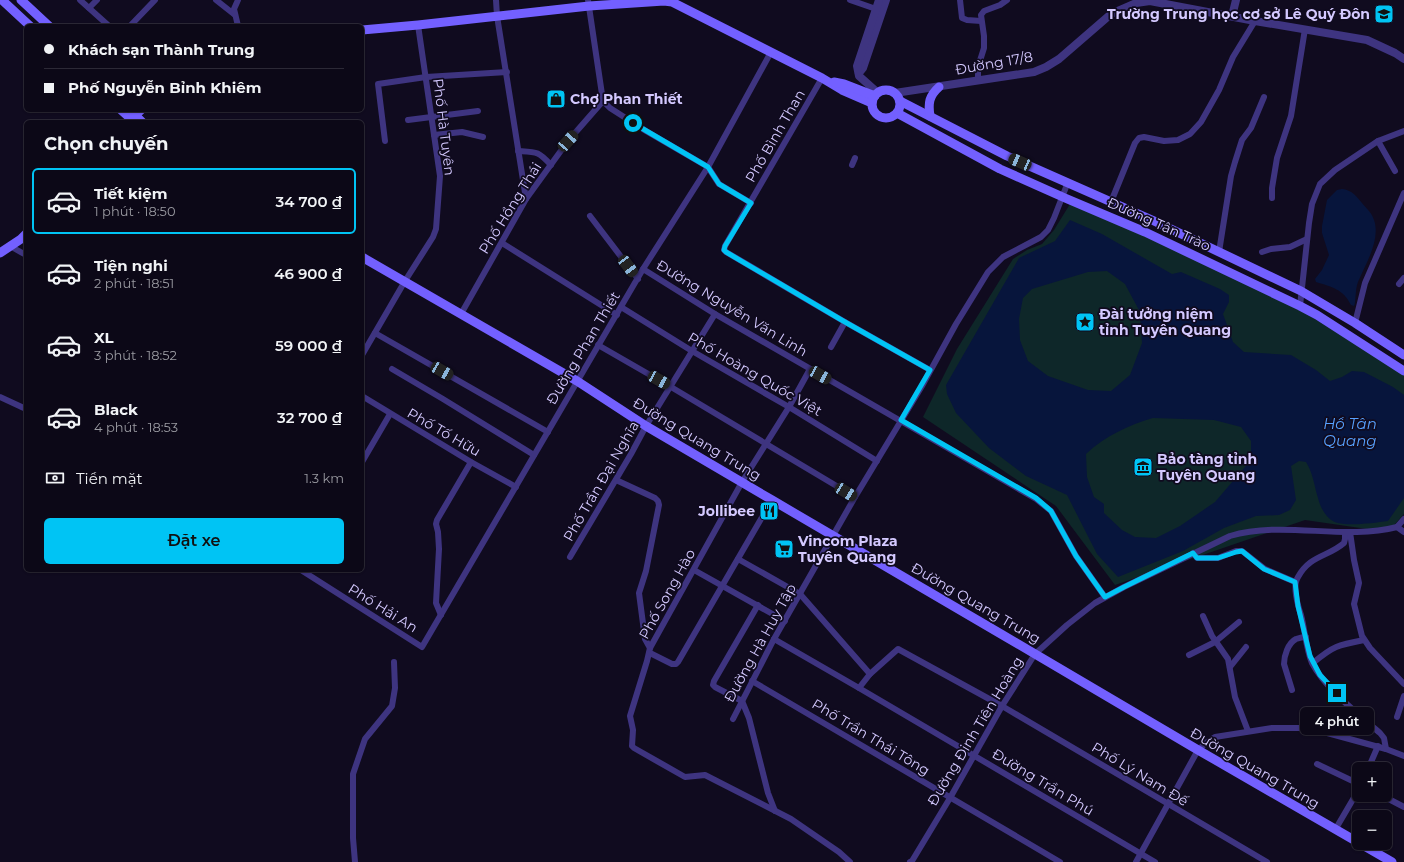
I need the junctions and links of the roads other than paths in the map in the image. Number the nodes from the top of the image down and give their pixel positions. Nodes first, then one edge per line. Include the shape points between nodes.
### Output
1 (2, 0) edge
2 (21, 0) edge
3 (80, 0) edge
4 (97, 0) edge
5 (155, 0) edge
6 (216, 0) edge
7 (238, 0) edge
8 (496, 0) edge
9 (850, 0) edge
10 (879, 0) edge
11 (886, 0) edge
12 (960, 0) edge
13 (1008, 0) edge
14 (1150, 0) edge
15 (1236, 0) edge
16 (672, 1) edge
17 (588, 3) edge
18 (89, 8) junction
19 (876, 9) junction
20 (235, 15) junction
21 (497, 16) junction
22 (1232, 16) junction
23 (981, 21) junction
24 (1255, 21) junction
25 (28, 24) edge
26 (47, 24) edge
27 (107, 24) edge
28 (132, 24) edge
29 (237, 24) edge
30 (418, 26) junction
31 (1305, 29) junction
32 (364, 30) edge
33 (771, 52) junction
34 (1404, 59) edge
35 (507, 72) junction
36 (858, 74) junction
37 (426, 76) junction
38 (824, 79) junction
39 (978, 80) junction
40 (939, 87) junction
41 (875, 97) junction
42 (897, 97) junction
43 (1264, 97) dead end
44 (603, 101) junction
45 (478, 111) dead end
46 (897, 113) junction
47 (432, 116) junction
48 (930, 116) junction
49 (408, 120) dead end
50 (1404, 131) edge
51 (434, 135) junction
52 (483, 138) dead end
53 (385, 141) dead end
54 (1378, 141) junction
55 (518, 151) junction
56 (551, 165) junction
57 (708, 167) junction
58 (1395, 171) dead end
59 (1068, 182) junction
60 (1404, 193) edge
61 (1063, 197) junction
62 (1272, 198) dead end
63 (526, 199) junction
64 (1111, 202) junction
65 (751, 203) junction
66 (590, 216) dead end
67 (24, 236) edge
68 (1307, 239) junction
69 (502, 243) junction
70 (10, 246) junction
71 (1219, 252) junction
72 (1262, 252) dead end
73 (0, 253) edge
74 (24, 254) edge
75 (364, 258) edge
76 (643, 269) junction
77 (1404, 278) edge
78 (638, 279) junction
79 (405, 281) junction
80 (1399, 284) dead end
81 (1301, 291) junction
82 (1300, 306) junction
83 (621, 307) junction
84 (461, 314) junction
85 (715, 314) junction
86 (617, 315) junction
87 (845, 322) junction
88 (1356, 323) junction
89 (375, 333) junction
90 (598, 346) junction
91 (831, 347) dead end
92 (692, 351) junction
93 (364, 352) edge
94 (1404, 355) edge
95 (392, 369) dead end
96 (810, 369) junction
97 (930, 370) junction
98 (1404, 371) edge
99 (577, 381) junction
100 (671, 387) junction
101 (0, 397) edge
102 (364, 397) edge
103 (789, 406) junction
104 (24, 408) edge
105 (390, 414) junction
106 (901, 420) junction
107 (646, 426) junction
108 (548, 432) junction
109 (766, 444) junction
110 (534, 455) junction
111 (364, 459) edge
112 (877, 461) junction
113 (471, 462) junction
114 (616, 480) junction
115 (742, 482) junction
116 (516, 487) junction
117 (855, 497) junction
118 (772, 500) junction
119 (1404, 519) edge
120 (1397, 528) junction
121 (1348, 532) junction
122 (1404, 532) edge
123 (834, 536) junction
124 (477, 553) joint
125 (1193, 553) junction
126 (570, 557) dead end
127 (738, 559) junction
128 (694, 570) junction
129 (304, 572) edge
130 (1295, 582) junction
131 (722, 585) junction
132 (800, 594) junction
133 (1105, 597) junction
134 (758, 606) junction
135 (441, 615) junction
136 (1203, 616) dead end
137 (785, 621) junction
138 (1238, 622) dead end
139 (1306, 637) junction
140 (774, 639) junction
141 (1364, 640) junction
142 (1215, 642) junction
143 (1246, 647) dead end
144 (650, 650) junction
145 (1035, 654) junction
146 (1189, 655) dead end
147 (394, 662) dead end
148 (1313, 663) junction
149 (1230, 667) junction
150 (870, 674) junction
151 (752, 681) junction
152 (1404, 684) edge
153 (859, 688) junction
154 (1292, 690) dead end
155 (1404, 696) edge
156 (742, 701) junction
157 (1002, 706) junction
158 (1397, 716) dead end
159 (732, 719) dead end
160 (1248, 731) junction
161 (1378, 746) junction
162 (1386, 749) junction
163 (1198, 750) junction
164 (974, 755) junction
165 (1404, 756) edge
166 (1371, 762) edge
167 (1318, 764) dead end
168 (1352, 781) edge
169 (950, 798) junction
170 (1352, 801) edge
171 (1392, 801) edge
172 (1168, 805) junction
173 (1404, 807) edge
174 (775, 811) junction
175 (1335, 830) junction
176 (1141, 854) junction
177 (355, 862) edge
178 (850, 862) edge
179 (910, 862) edge
180 (1060, 862) edge
181 (1136, 862) edge
182 (1155, 862) edge
183 (1267, 862) edge
184 (1392, 862) edge

1 - 25 main road
2 - 26 main road
3 - 18 street
4 - 18 street
5 - 28 street
6 - 20 street
7 - 20 street via 234,9
8 - 21 street
9 - 19 street
10 - 19 street
11 - 36 street via 863,68
12 - 23 street via 962,18
13 - 23 street via 982,12
14 - 22 street, Đường 17/8
14 - 39 street, Đường 17/8 via 1111,14 1059,59 1046,67 1034,72
15 - 22 street
16 - 17 main road
16 - 33 main road
17 - 21 main road
17 - 44 street
18 - 27 street
19 - 36 street via 857,66
20 - 29 street
21 - 30 main road
21 - 35 street
22 - 24 street, Đường 17/8
23 - 39 street via 984,48 978,64
24 - 31 street, Đường 17/8
24 - 64 street via 1233,57 1219,90 1201,122 1190,134 1178,140 1139,138 1135,142
30 - 32 main road
30 - 37 street, Phố Hà Tuyên
31 - 34 street, Đường 17/8 via 1367,40
31 - 62 street via 1291,116 1278,158
33 - 38 main road
33 - 57 street, Đường Phan Thiết
35 - 37 street
35 - 55 street
36 - 41 street
37 - 47 street, Phố Hà Tuyên
37 - 53 street via 378,84
38 - 41 main road
38 - 65 street, Phố Bình Than
39 - 40 street, Đường 17/8
40 - 42 street, Đường 17/8
40 - 48 main road via 930,98
41 - 42 main road via 886,90
41 - 46 main road via 875,112 880,117 889,118
42 - 46 main road via 900,105
42 - 48 main road, Đường Tân Trào
43 - 71 street via 1234,162
44 - 56 street, Phố Hồng Thái
44 - 57 street via 646,131
45 - 47 street
46 - 61 main road, Đường Tân Trào via 1000,169
47 - 49 street
47 - 51 street, Phố Hà Tuyên
48 - 59 main road, Đường Tân Trào via 1006,156
50 - 54 street
51 - 52 street via 462,132
51 - 79 street, Phố Hà Tuyên via 440,176 436,230
54 - 58 street
54 - 68 street via 1335,170 1320,184 1312,204
55 - 56 street via 535,152 542,155
55 - 63 street
56 - 63 street, Phố Hồng Thái
57 - 65 street via 719,184
57 - 76 street, Đường Phan Thiết
59 - 61 street, Đường Hà Huy Tập
59 - 64 main road, Đường Tân Trào
60 - 88 street via 1365,283
61 - 82 main road, Đường Tân Trào via 1145,232
61 - 97 street, Đường Hà Huy Tập via 1048,230 1041,237 1002,258 988,272
63 - 69 street, Phố Hồng Thái
64 - 71 main road, Đường Tân Trào
65 - 87 street, Phố Bình Than via 724,250
66 - 78 street
67 - 70 main road
68 - 72 street via 1290,247
68 - 81 street
69 - 84 street, Phố Hồng Thái
69 - 86 street
70 - 73 main road
70 - 74 street
71 - 81 main road, Đường Tân Trào
75 - 79 main road, Đường Quang Trung
76 - 78 street, Đường Phan Thiết
76 - 85 street, Đường Nguyễn Văn Linh
77 - 80 street
78 - 83 street, Đường Phan Thiết
79 - 84 main road, Đường Quang Trung
79 - 89 street, Phố Hà Tuyên
81 - 82 street
81 - 88 main road, Đường Tân Trào
82 - 98 main road, Đường Tân Trào
83 - 86 street, Đường Phan Thiết
83 - 92 street, Phố Hoàng Quốc Việt
84 - 99 main road, Đường Quang Trung
85 - 92 street, Phố Trần Đại Nghĩa
85 - 96 street, Đường Nguyễn Văn Linh
86 - 90 street, Đường Phan Thiết
87 - 91 street
87 - 97 street, Phố Bình Than
88 - 94 main road, Đường Tân Trào
89 - 93 street, Phố Hà Tuyên
89 - 108 street
90 - 99 street, Đường Phan Thiết
90 - 100 street
92 - 100 street, Phố Trần Đại Nghĩa
92 - 103 street, Phố Hoàng Quốc Việt
95 - 110 street
96 - 103 street, Phố Song Hào
96 - 106 street, Đường Nguyễn Văn Linh
97 - 106 street, Đường Hà Huy Tập
99 - 107 main road, Đường Quang Trung
99 - 108 street, Đường Phan Thiết
100 - 107 street, Phố Trần Đại Nghĩa
100 - 109 street
101 - 104 street
102 - 105 street, Phố Tố Hữu
103 - 109 street, Phố Song Hào
103 - 112 street, Phố Hoàng Quốc Việt
105 - 111 street
105 - 113 street, Phố Tố Hữu
106 - 112 street, Đường Hà Huy Tập
106 - 133 street, Đường Nguyễn Văn Linh via 1036,498 1051,511 1076,556
107 - 114 street, Phố Trần Đại Nghĩa
107 - 115 main road, Đường Quang Trung
108 - 110 street, Đường Phan Thiết
109 - 115 street, Phố Song Hào
109 - 117 street
110 - 116 street, Đường Phan Thiết
112 - 117 street, Đường Hà Huy Tập
113 - 116 street, Phố Tố Hữu
113 - 135 street via 436,524 439,549 436,602
114 - 126 street, Phố Trần Đại Nghĩa
114 - 144 street via 654,498 659,505 640,593
115 - 118 main road, Đường Quang Trung
115 - 128 street, Phố Song Hào
116 - 124 street, Đường Phan Thiết
117 - 123 street, Đường Hà Huy Tập
118 - 123 main road, Đường Quang Trung
118 - 127 street
119 - 120 street
120 - 121 street, Đường Đinh Tiên Hoàng via 1375,532
120 - 122 street
121 - 125 street, Đường Đinh Tiên Hoàng via 1246,532 1230,536
121 - 130 street via 1344,543 1306,564
121 - 141 street via 1359,583 1354,604
123 - 132 street, Đường Hà Huy Tập
123 - 145 main road, Đường Quang Trung
124 - 135 street, Phố Hải An
125 - 130 street via 1197,558 1218,558 1242,551 1264,569
125 - 133 street, Đường Đinh Tiên Hoàng
127 - 131 street
127 - 132 street
128 - 131 street
128 - 144 street, Phố Song Hào
129 - 135 street, Phố Hải An via 422,646
130 - 139 street
131 - 134 street
131 - 144 street via 676,664
132 - 137 street, Đường Hà Huy Tập
132 - 150 street
133 - 145 street, Đường Đinh Tiên Hoàng via 1067,625
134 - 137 street
134 - 156 street via 713,685
136 - 142 street
137 - 140 street, Đường Hà Huy Tập
138 - 142 street
139 - 148 street
139 - 154 street via 1292,642 1284,660
140 - 151 street, Đường Hà Huy Tập
140 - 153 street, Đường Trần Phú
141 - 148 street via 1334,647
141 - 152 street
142 - 146 street
142 - 149 street via 1226,655
143 - 149 street
144 - 174 street, Phố Song Hào via 630,716 633,730 632,746 685,777 705,775
145 - 157 street, Đường Đinh Tiên Hoàng
145 - 163 main road, Đường Quang Trung
147 - 177 street via 395,688 392,706 365,739 352,774
148 - 162 street via 1330,686 1384,738
149 - 160 street via 1235,697
150 - 153 street
150 - 157 street, Phố Lý Nam Đế via 898,649
151 - 156 street, Đường Hà Huy Tập
151 - 169 street, Phố Trần Thái Tông
153 - 164 street, Đường Trần Phú
155 - 158 street
156 - 159 street, Đường Hà Huy Tập
156 - 174 street
157 - 164 street, Đường Đinh Tiên Hoàng
157 - 172 street, Phố Lý Nam Đế
160 - 161 street via 1282,727 1309,728
160 - 163 street via 1215,737
161 - 162 street
161 - 166 street
162 - 165 street
163 - 172 street
163 - 175 main road, Đường Quang Trung
164 - 169 street, Đường Đinh Tiên Hoàng
164 - 176 street, Đường Trần Phú
167 - 168 street
169 - 179 street, Đường Đinh Tiên Hoàng
169 - 180 street, Phố Trần Thái Tông
170 - 175 street
171 - 173 street
172 - 176 street
172 - 183 street, Phố Lý Nam Đế
174 - 178 street, Phố Song Hào via 815,835
175 - 184 main road, Đường Quang Trung
176 - 181 street
176 - 182 street, Đường Trần Phú

